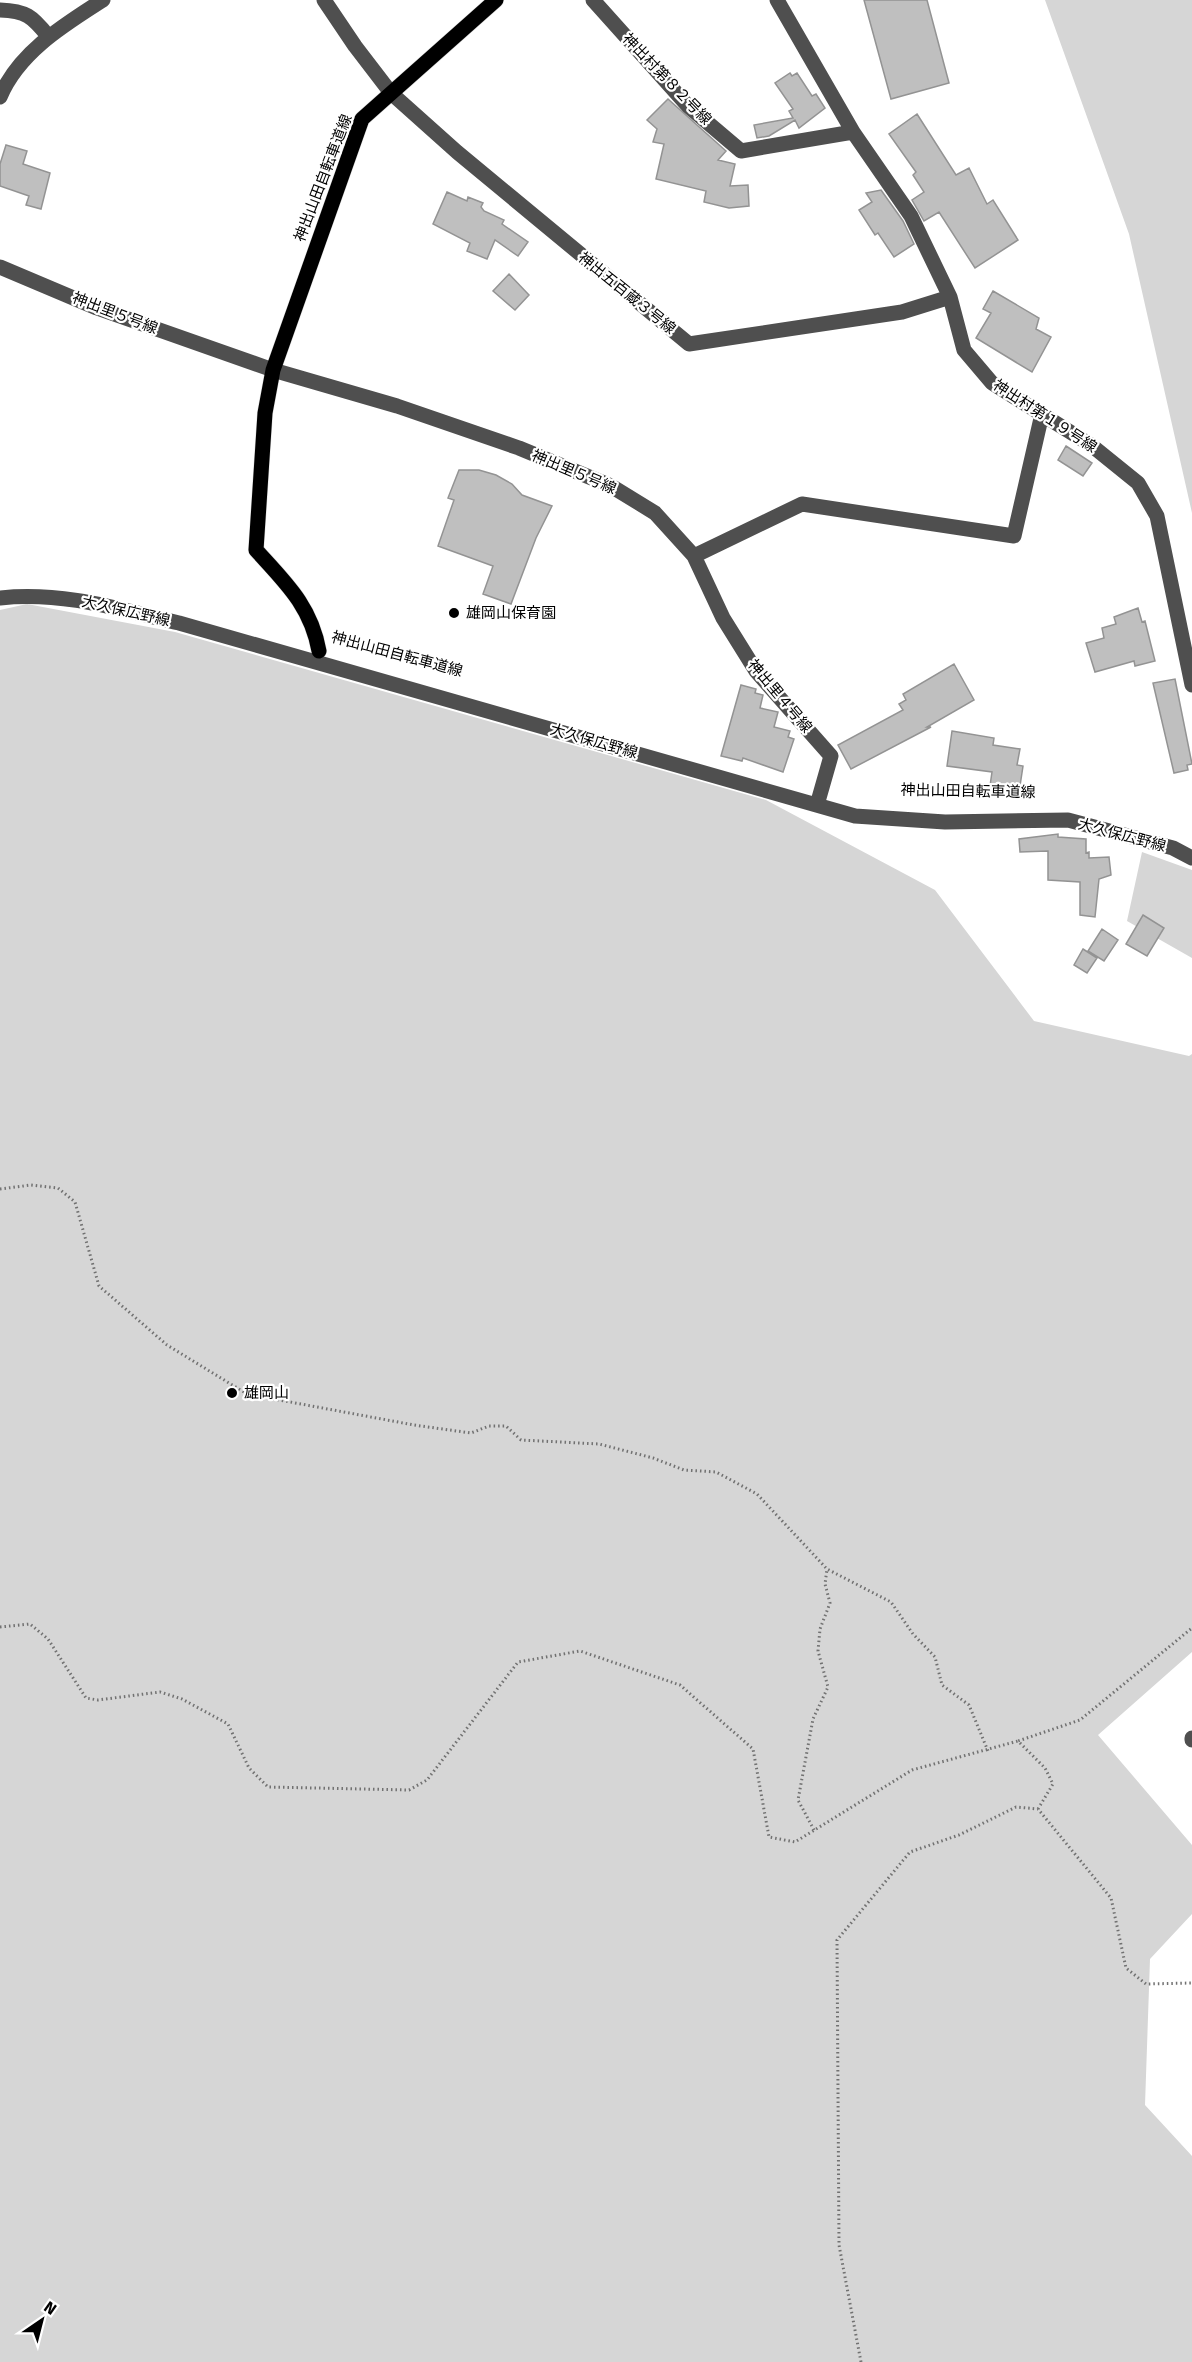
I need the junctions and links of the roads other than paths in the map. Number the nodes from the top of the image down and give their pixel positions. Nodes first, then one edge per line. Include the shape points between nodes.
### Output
1 (103, 0) edge
2 (324, 0) edge
3 (496, 0) edge
4 (593, 0) edge
5 (777, 0) edge
6 (0, 10) edge
7 (48, 36) junction
8 (391, 93) junction
9 (0, 96) edge
10 (853, 132) junction
11 (0, 267) edge
12 (950, 297) junction
13 (273, 370) junction
14 (1042, 414) junction
15 (694, 556) junction
16 (0, 598) edge
17 (322, 658) junction
18 (1192, 685) edge
19 (817, 805) junction
20 (1192, 858) edge

1 - 7 street
2 - 8 street, 神出五百蔵３号線
3 - 8 main road, 神出山田自転車道線
4 - 10 street, 神出村第８２号線 via 688,106 741,151
5 - 10 street, 神出村第１９号線
6 - 7 street via 21,11 36,20
7 - 9 street via 8,78
8 - 12 street, 神出五百蔵３号線 via 465,160 689,344 902,312
8 - 13 main road, 神出山田自転車道線 via 362,119
10 - 12 street, 神出村第１９号線 via 911,216
11 - 13 street, 神出里５号線 via 97,308
12 - 14 street, 神出村第１９号線 via 964,350 992,382
13 - 15 street, 神出里５号線 via 397,406 519,448 611,486 655,513
13 - 17 main road, 神出山田自転車道線 via 265,413 256,550 301,600 315,627
14 - 15 street via 1014,536 802,504
14 - 18 street, 神出村第１９号線 via 1091,445 1138,483 1157,516
15 - 19 street, 神出里４号線 via 723,618 756,671 831,756
16 - 17 street, 大久保広野線 via 32,595 77,600
17 - 19 street, 大久保広野線
19 - 20 street, 大久保広野線 via 855,816 945,822 1068,820 1173,848

